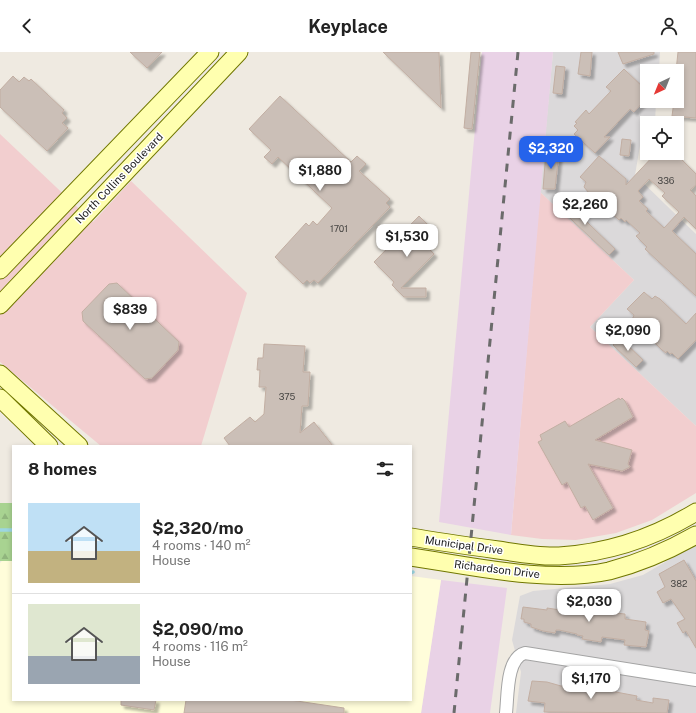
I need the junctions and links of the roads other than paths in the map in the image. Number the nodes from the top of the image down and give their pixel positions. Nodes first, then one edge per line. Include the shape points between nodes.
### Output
1 (239, 52) edge
2 (208, 54) edge
3 (145, 120) junction
4 (175, 120) junction
5 (0, 270) edge
6 (0, 305) edge
7 (0, 374) edge
8 (0, 398) edge
9 (48, 445) edge
10 (78, 445) edge
11 (693, 520) edge
12 (696, 535) edge
13 (412, 537) edge
14 (516, 553) joint
15 (412, 557) edge
16 (696, 680) edge
17 (506, 713) edge

1 - 4 street, North Collins Boulevard
2 - 3 street, North Collins Boulevard
2 - 4 street via 183,95
3 - 4 street
3 - 5 street, North Collins Boulevard
4 - 6 street, North Collins Boulevard
7 - 10 street
8 - 9 street
11 - 14 street, Richardson Drive via 622,545 576,554 557,556
12 - 15 street, Richardson Drive via 659,555 608,571 589,573 542,575
13 - 14 street, Municipal Drive
16 - 17 street via 525,653 514,660 511,669

